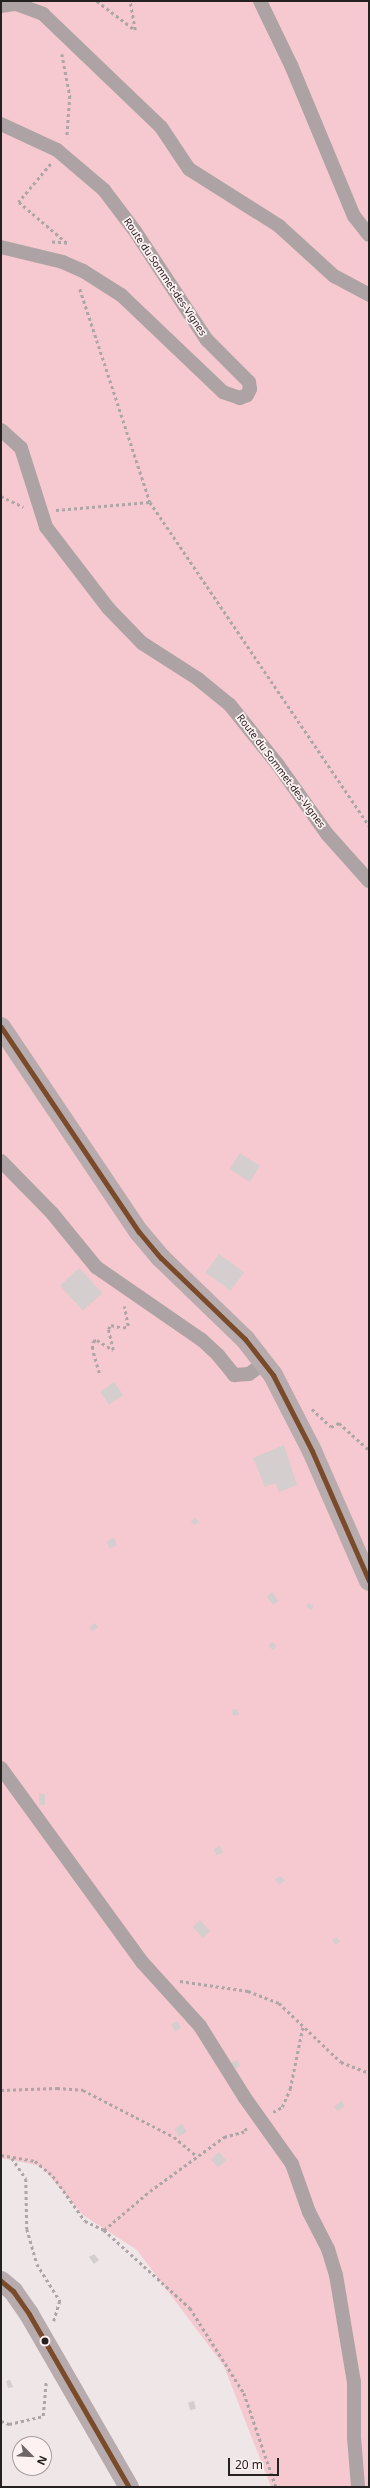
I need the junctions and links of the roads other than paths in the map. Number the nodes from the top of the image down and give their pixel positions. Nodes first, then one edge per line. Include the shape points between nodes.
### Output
1 (260, 1) edge
2 (1, 6) edge
3 (1, 124) edge
4 (369, 234) edge
5 (1, 247) edge
6 (369, 295) edge
7 (1, 430) edge
8 (369, 881) edge
9 (1, 1027) edge
10 (1, 1161) edge
11 (264, 1363) junction
12 (369, 1581) edge
13 (1, 1768) edge
14 (1, 2281) edge
15 (129, 2487) edge
16 (358, 2487) edge

1 - 4 street via 291,65 354,216
2 - 6 street via 16,4 43,14 161,127 189,169 279,226 334,276
3 - 5 street, Route du Sommet-des-Vignes via 63,154 91,177 118,208 207,340 249,382 250,389 247,395 240,398 223,392 164,334 103,283 63,262
7 - 8 street, Route du Sommet-des-Vignes via 22,448 46,527 80,573 142,643 198,679 230,705 270,754 327,834
9 - 11 main road via 140,1232 162,1258 235,1328
10 - 11 street via 52,1212 96,1267 202,1340 234,1375 249,1374
11 - 12 main road via 280,1386 306,1438
13 - 16 street via 30,1812 157,1980 200,2026 245,2098 292,2164 334,2267 354,2382 354,2443
14 - 15 main road via 21,2301

